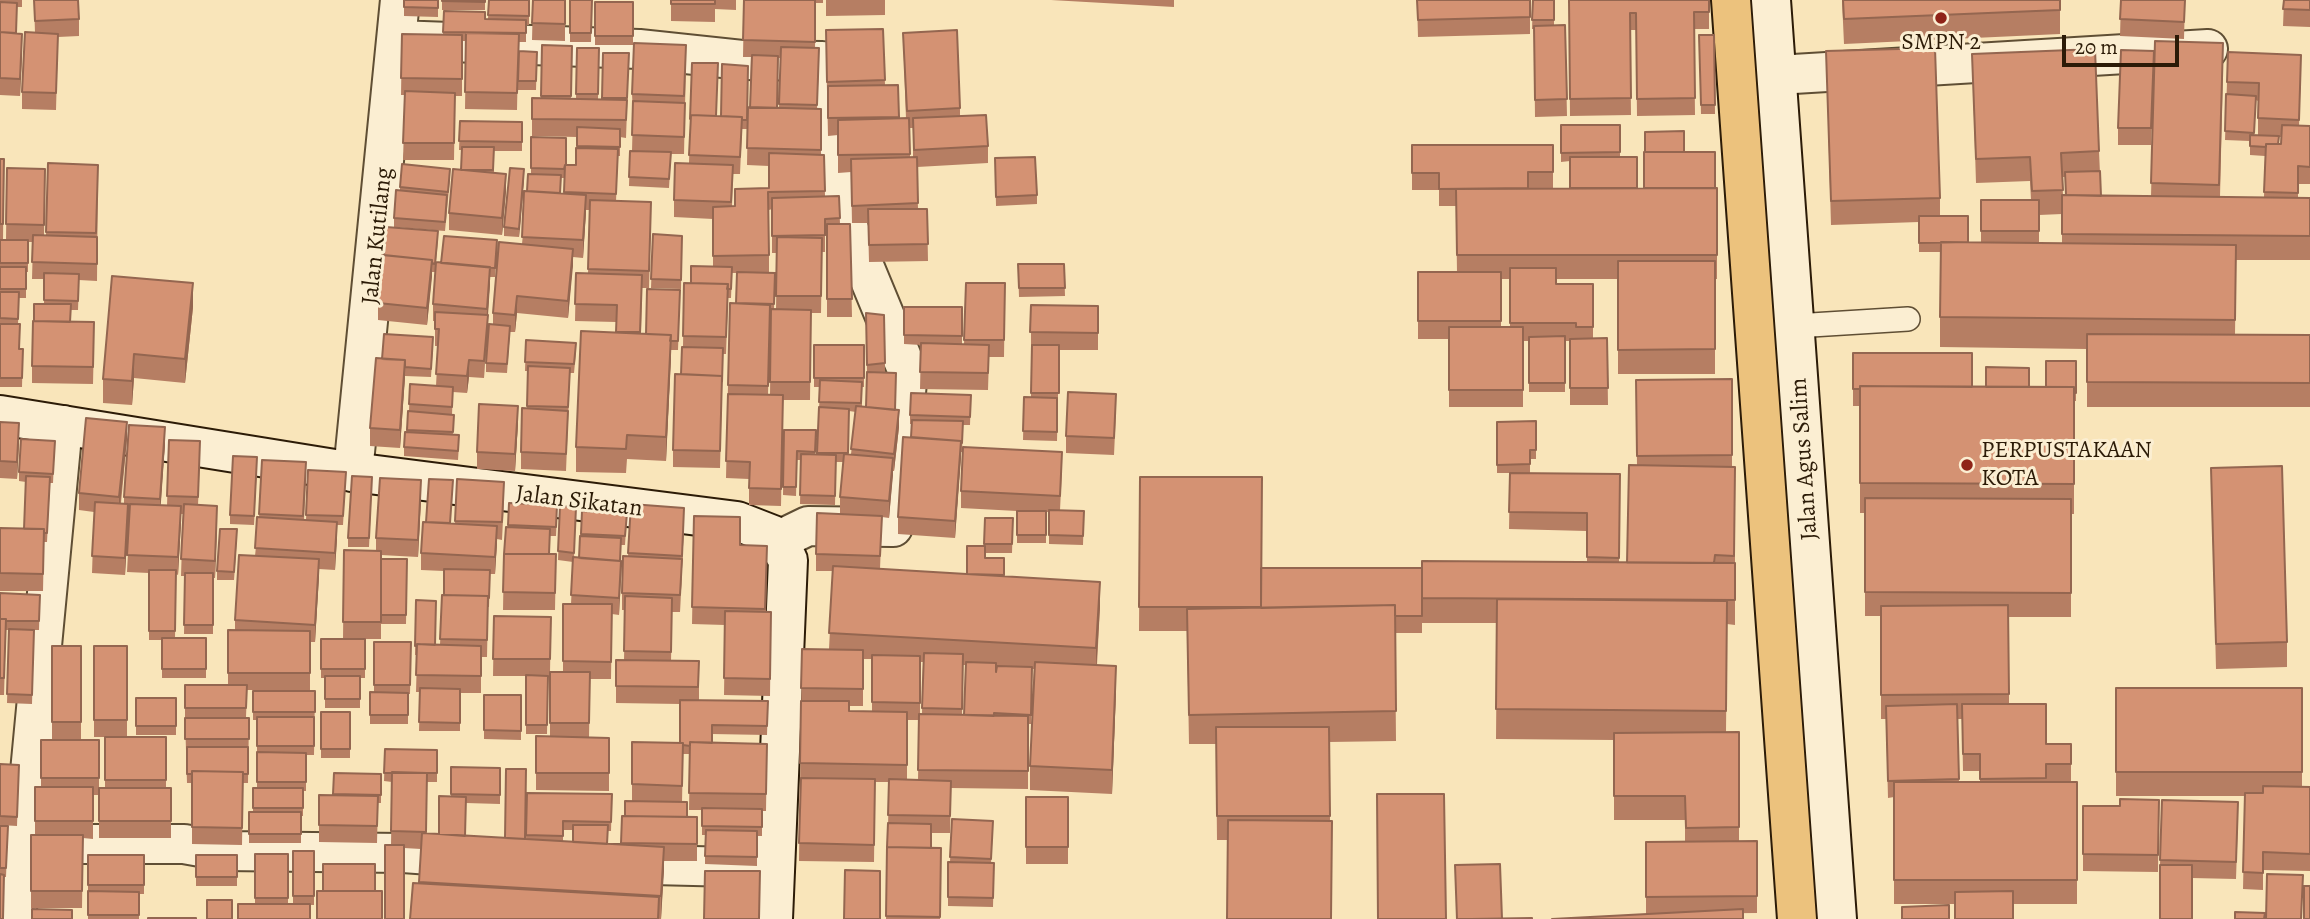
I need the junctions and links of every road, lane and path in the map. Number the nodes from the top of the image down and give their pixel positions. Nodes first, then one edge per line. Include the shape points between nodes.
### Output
1 (400, 0) edge
2 (1731, 0) edge
3 (1771, 0) edge
4 (396, 40) junction
5 (2216, 48) edge
6 (1777, 75) junction
7 (1790, 271) junction
8 (1752, 273) junction
9 (1908, 319) dead end
10 (1795, 326) junction
11 (0, 415) edge
12 (62, 425) junction
13 (353, 472) junction
14 (777, 541) junction
15 (23, 844) junction
16 (511, 860) edge
17 (579, 863) edge
18 (775, 868) junction
19 (16, 919) edge
20 (773, 919) edge
21 (1797, 919) edge
22 (1837, 919) edge

1 - 4 street, Jalan Kutilang
2 - 8 main road
3 - 6 street, Jalan Agus Salim
4 - 13 street, Jalan Kutilang
4 - 14 street via 822,61 827,155 850,232 908,372 902,446 893,527 808,526
5 - 6 street
6 - 7 street, Jalan Agus Salim
7 - 8 street
7 - 10 street, Jalan Agus Salim
8 - 21 main road
9 - 10 lane
10 - 22 street, Jalan Agus Salim
11 - 12 street, Jalan Sikatan
12 - 13 street, Jalan Sikatan
12 - 15 street
13 - 14 street, Jalan Sikatan via 737,522 773,535
14 - 18 street via 788,560
15 - 16 street via 184,844 223,851 403,853
15 - 19 street
17 - 18 street
18 - 20 street

